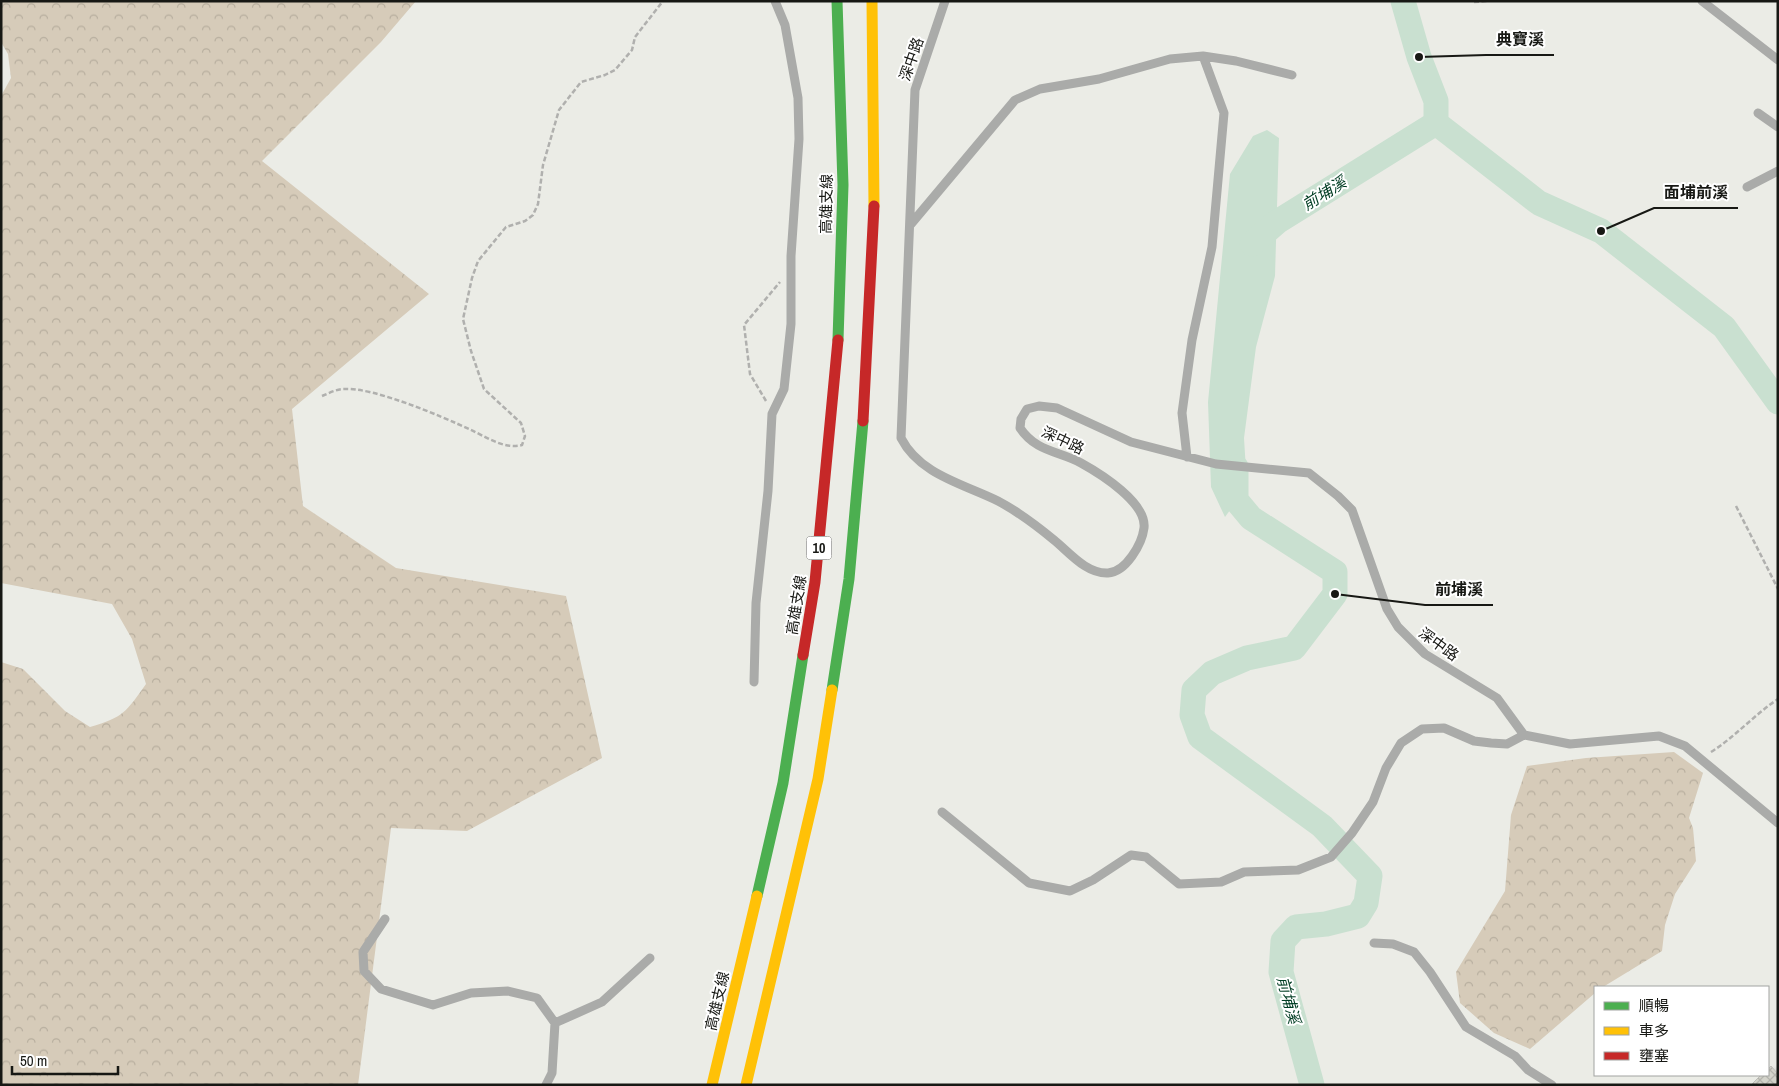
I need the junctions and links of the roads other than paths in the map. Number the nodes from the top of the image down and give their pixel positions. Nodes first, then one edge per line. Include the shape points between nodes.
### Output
1 (775, 1) edge
2 (837, 1) edge
3 (872, 1) edge
4 (945, 1) edge
5 (1702, 1) edge
6 (1203, 56) junction
7 (1778, 60) edge
8 (1292, 76) dead end
9 (1758, 113) dead end
10 (1778, 127) edge
11 (1778, 171) edge
12 (1747, 187) dead end
13 (911, 224) junction
14 (1187, 457) junction
15 (754, 682) dead end
16 (1524, 734) junction
17 (942, 812) dead end
18 (1778, 823) edge
19 (384, 919) dead end
20 (1374, 943) dead end
21 (650, 958) dead end
22 (555, 1023) junction
23 (546, 1085) edge
24 (712, 1085) edge
25 (746, 1085) edge
26 (1552, 1085) edge

1 - 15 lane via 785,25 798,98 798,139 791,324 784,389 772,414 768,491 756,603
2 - 24 highway, 高雄支線 / 10 via 843,185 837,363 815,582 783,783
3 - 25 highway, 10 via 875,182 867,369 849,579 818,779
4 - 13 lane, 深中路 via 915,90
5 - 7 lane
6 - 8 lane
6 - 13 lane via 1170,59 1099,79 1040,89 1015,100
6 - 14 lane via 1224,112 1212,247 1192,340 1182,413
9 - 10 lane
11 - 12 lane
13 - 14 lane, 深中路 via 902,438 909,453 958,485 998,501 1052,538 1089,569 1108,573 1130,558 1139,542 1144,527 1142,512 1129,497 1080,462 1046,450 1025,437 1020,428 1027,410 1039,406 1057,408 1131,442
14 - 16 lane, 深中路 via 1216,464 1309,473 1338,496 1352,510 1387,609 1398,627 1425,654 1497,698
16 - 17 lane via 1507,744 1474,741 1444,728 1422,728 1401,743 1386,768 1374,802 1331,857 1298,870 1244,872 1221,882 1179,884 1146,857 1131,855 1070,891 1029,883
16 - 18 lane via 1570,744 1659,736 1685,746
19 - 22 lane via 362,958 364,971 381,989 433,1005 471,993 508,991 537,998
20 - 26 lane via 1393,944 1414,952 1466,1027 1515,1056 1528,1070
21 - 22 lane via 602,1002
22 - 23 lane via 552,1073

